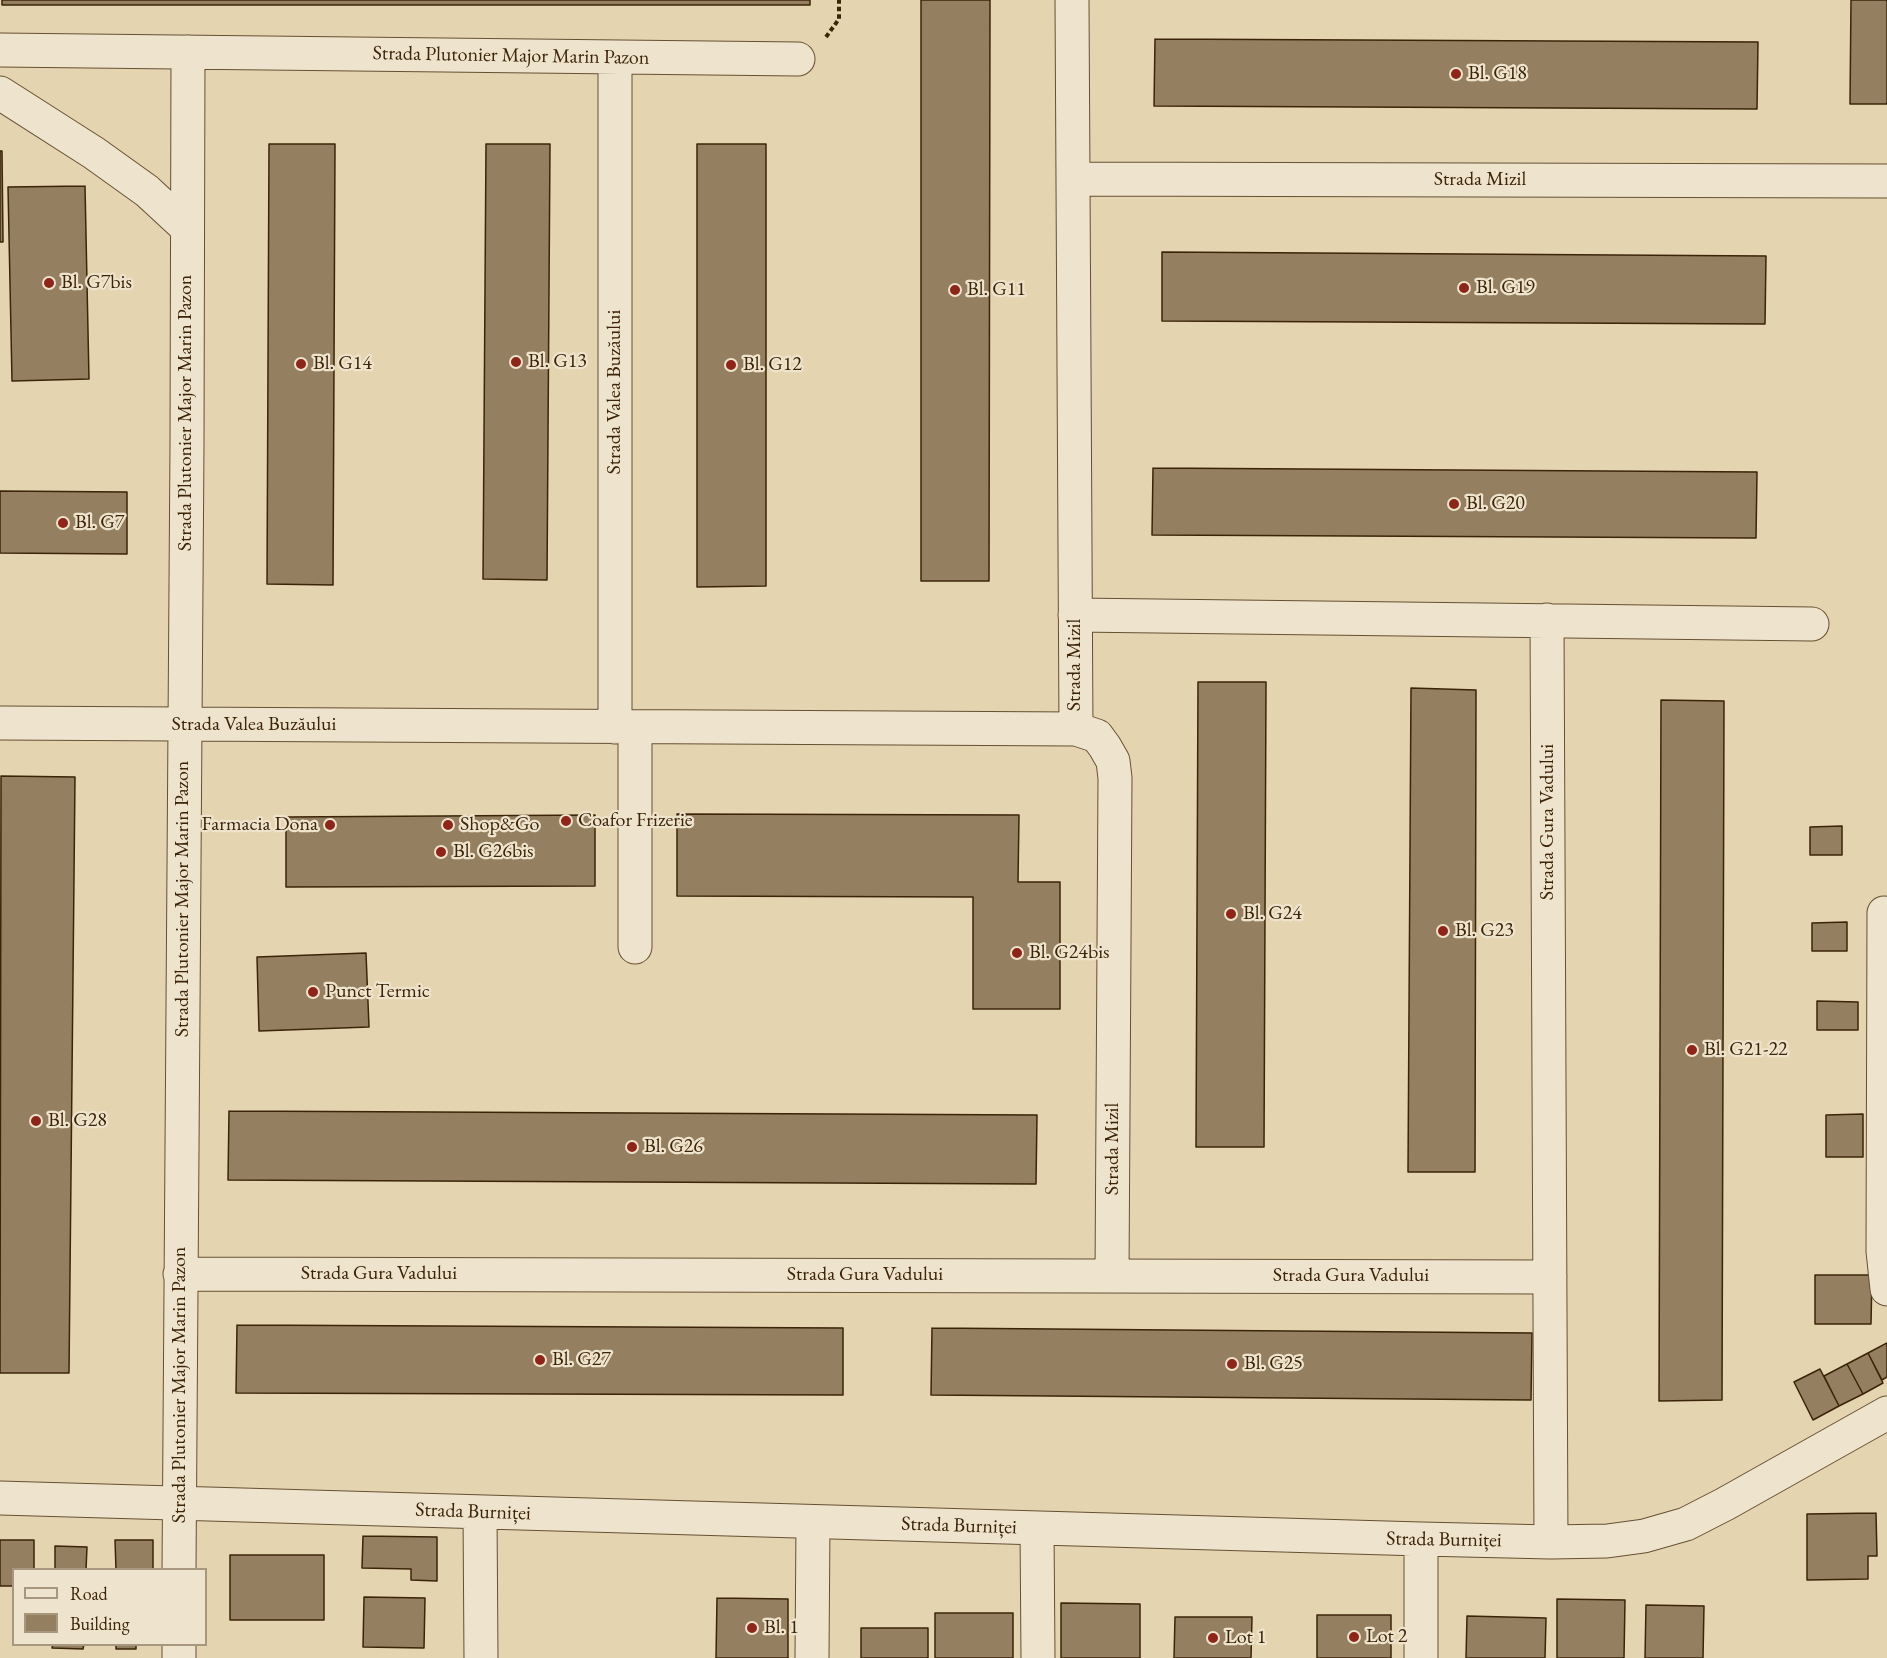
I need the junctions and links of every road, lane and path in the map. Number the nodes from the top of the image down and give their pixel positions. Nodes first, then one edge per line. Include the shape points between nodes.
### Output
1 (1072, 0) edge
2 (0, 50) edge
3 (188, 52) junction
4 (615, 57) junction
5 (798, 60) dead end
6 (0, 93) edge
7 (1073, 179) junction
8 (1887, 181) edge
9 (187, 228) junction
10 (1075, 615) junction
11 (1547, 620) junction
12 (1812, 624) dead end
13 (0, 723) edge
14 (184, 725) junction
15 (625, 728) junction
16 (1076, 729) junction
17 (1884, 912) dead end
18 (635, 947) dead end
19 (180, 1274) junction
20 (1112, 1276) junction
21 (1550, 1276) junction
22 (1887, 1289) edge
23 (1887, 1413) edge
24 (0, 1498) edge
25 (179, 1502) junction
26 (480, 1512) junction
27 (813, 1522) junction
28 (1037, 1528) junction
29 (1421, 1539) junction
30 (1551, 1542) junction
31 (179, 1568) edge
32 (481, 1658) edge
33 (812, 1658) edge
34 (1038, 1658) edge
35 (1421, 1658) edge

1 - 7 street, Strada Mizil
2 - 3 street, Strada Plutonier Major Marin Pazon
3 - 4 street, Strada Plutonier Major Marin Pazon
3 - 9 street, Strada Plutonier Major Marin Pazon
4 - 5 street, Strada Plutonier Major Marin Pazon
4 - 15 street, Strada Valea Buzăului
6 - 9 street via 147,191
7 - 8 street, Strada Mizil
7 - 10 street, Strada Mizil
9 - 14 street, Strada Plutonier Major Marin Pazon
10 - 11 street
10 - 16 street, Strada Mizil
11 - 12 street
11 - 21 street, Strada Gura Vadului
13 - 14 street, Strada Valea Buzăului
14 - 15 street, Strada Valea Buzăului
14 - 19 street, Strada Plutonier Major Marin Pazon
15 - 16 street, Strada Valea Buzăului
15 - 18 street
16 - 20 street, Strada Mizil via 1097,736 1106,747 1115,778
17 - 22 street via 1883,1251
19 - 20 street, Strada Gura Vadului
19 - 25 street, Strada Plutonier Major Marin Pazon
20 - 21 street, Strada Gura Vadului
21 - 30 street, Strada Gura Vadului
23 - 30 street, Strada Burniței via 1686,1524 1644,1536
24 - 25 street, Strada Burniței
25 - 26 street, Strada Burniței
25 - 31 street, Strada Plutonier Major Marin Pazon
26 - 27 street, Strada Burniței
26 - 32 street
27 - 28 street, Strada Burniței
27 - 33 street
28 - 29 street, Strada Burniței
28 - 34 street
29 - 30 street, Strada Burniței
29 - 35 street

